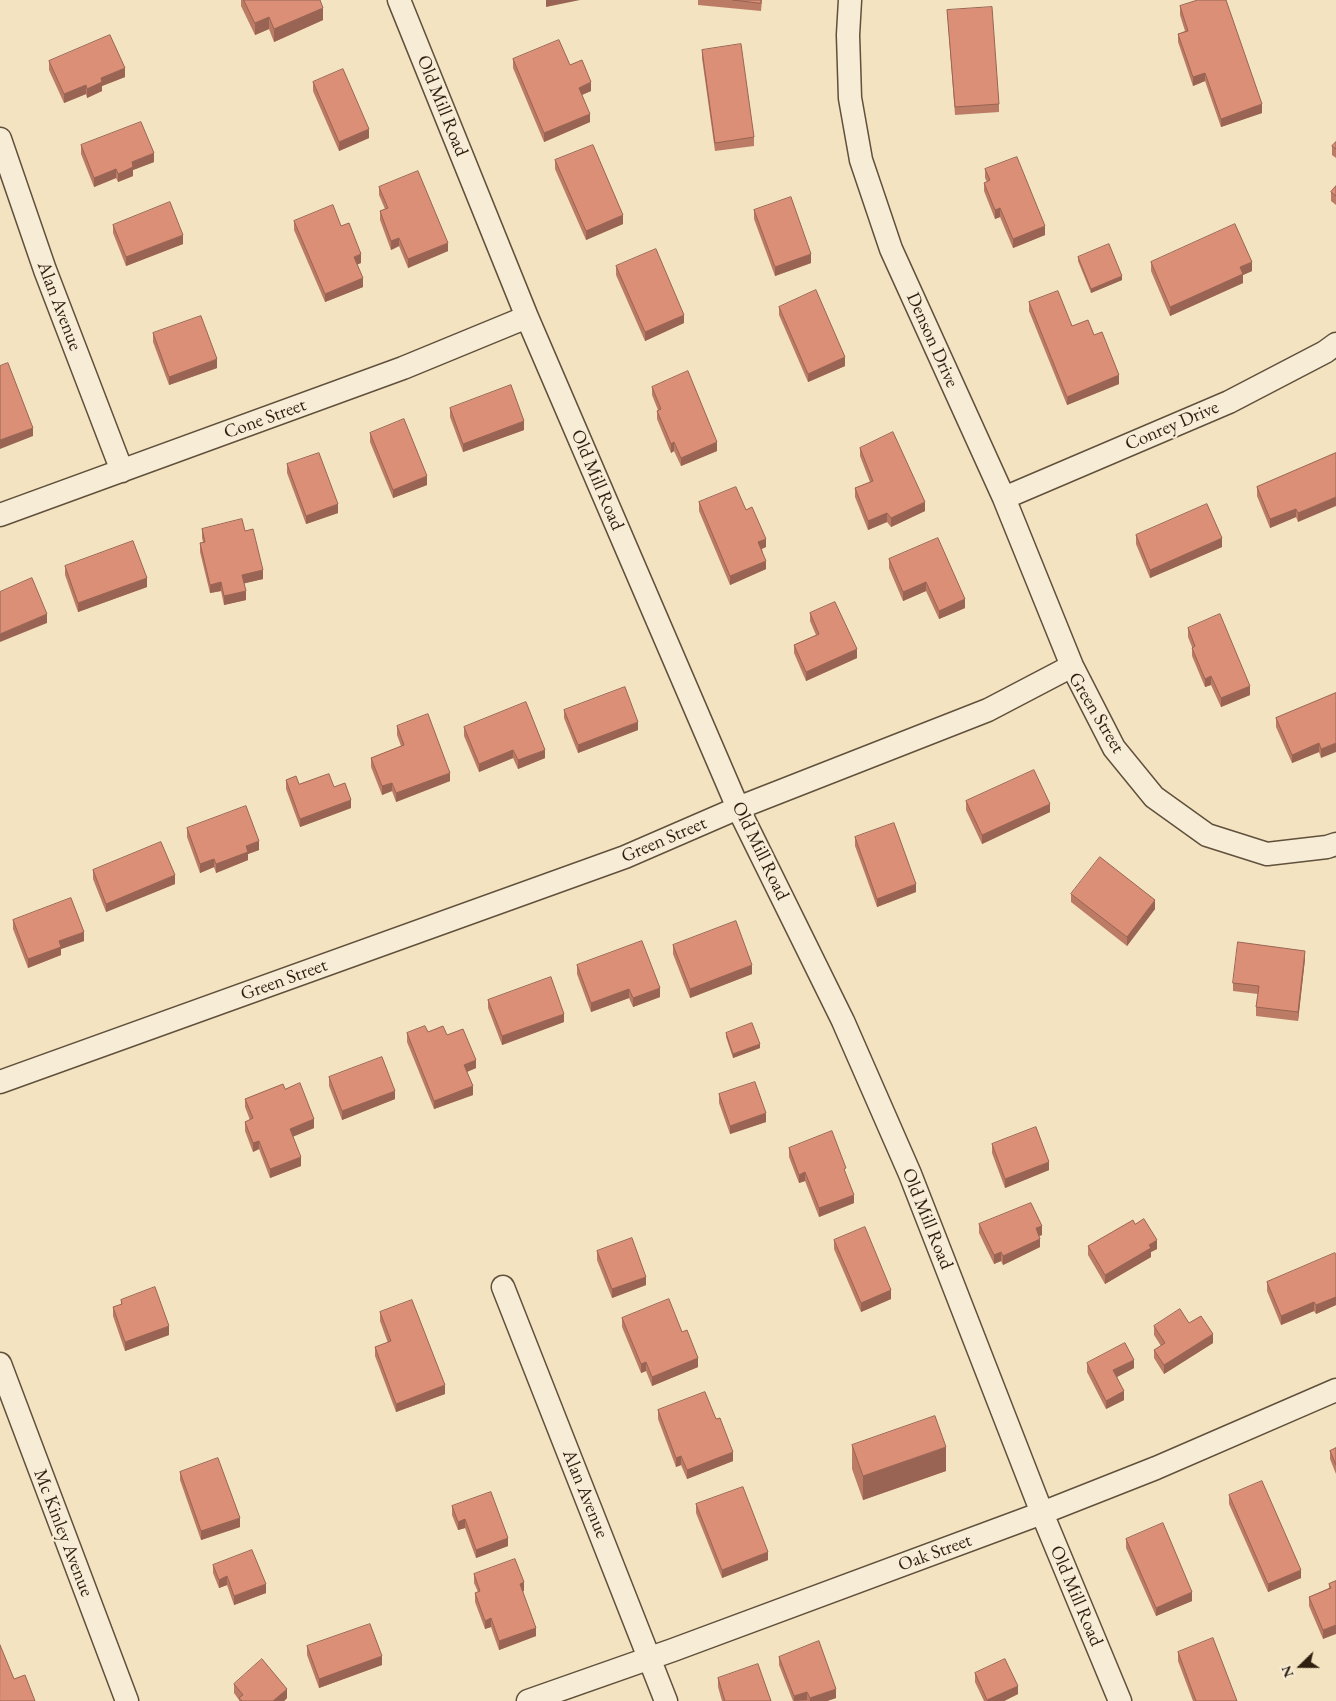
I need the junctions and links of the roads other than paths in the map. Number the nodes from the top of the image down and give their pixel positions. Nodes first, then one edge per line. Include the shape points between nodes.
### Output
1 (400, 0) edge
2 (850, 0) edge
3 (0, 139) edge
4 (528, 317) junction
5 (1336, 344) edge
6 (122, 471) junction
7 (1004, 498) junction
8 (0, 515) edge
9 (1072, 666) junction
10 (738, 808) junction
11 (1336, 844) edge
12 (0, 1082) edge
13 (503, 1287) dead end
14 (0, 1364) edge
15 (1336, 1390) edge
16 (1042, 1513) junction
17 (649, 1658) junction
18 (127, 1701) edge
19 (528, 1701) edge
20 (666, 1701) edge
21 (1120, 1701) edge

1 - 4 street, Old Mill Road
2 - 7 street, Denson Drive via 850,98 861,160 891,249
3 - 6 street, Alan Avenue via 45,270
4 - 6 street, Cone Street via 403,368
4 - 10 street, Old Mill Road
5 - 7 street, Conrey Drive via 1229,402
6 - 8 street, Cone Street
7 - 9 street, Denson Drive
9 - 10 street, Green Street via 988,710
9 - 11 street, Green Street via 1114,748 1154,797 1206,835 1267,854
10 - 12 street, Green Street via 625,857
10 - 16 street, Old Mill Road via 843,1020 906,1165
13 - 17 street, Alan Avenue
14 - 18 street, Mc Kinley Avenue
15 - 16 street, Oak Street
16 - 17 street, Oak Street
16 - 21 street, Old Mill Road
17 - 19 street, Oak Street
17 - 20 street, Alan Avenue

